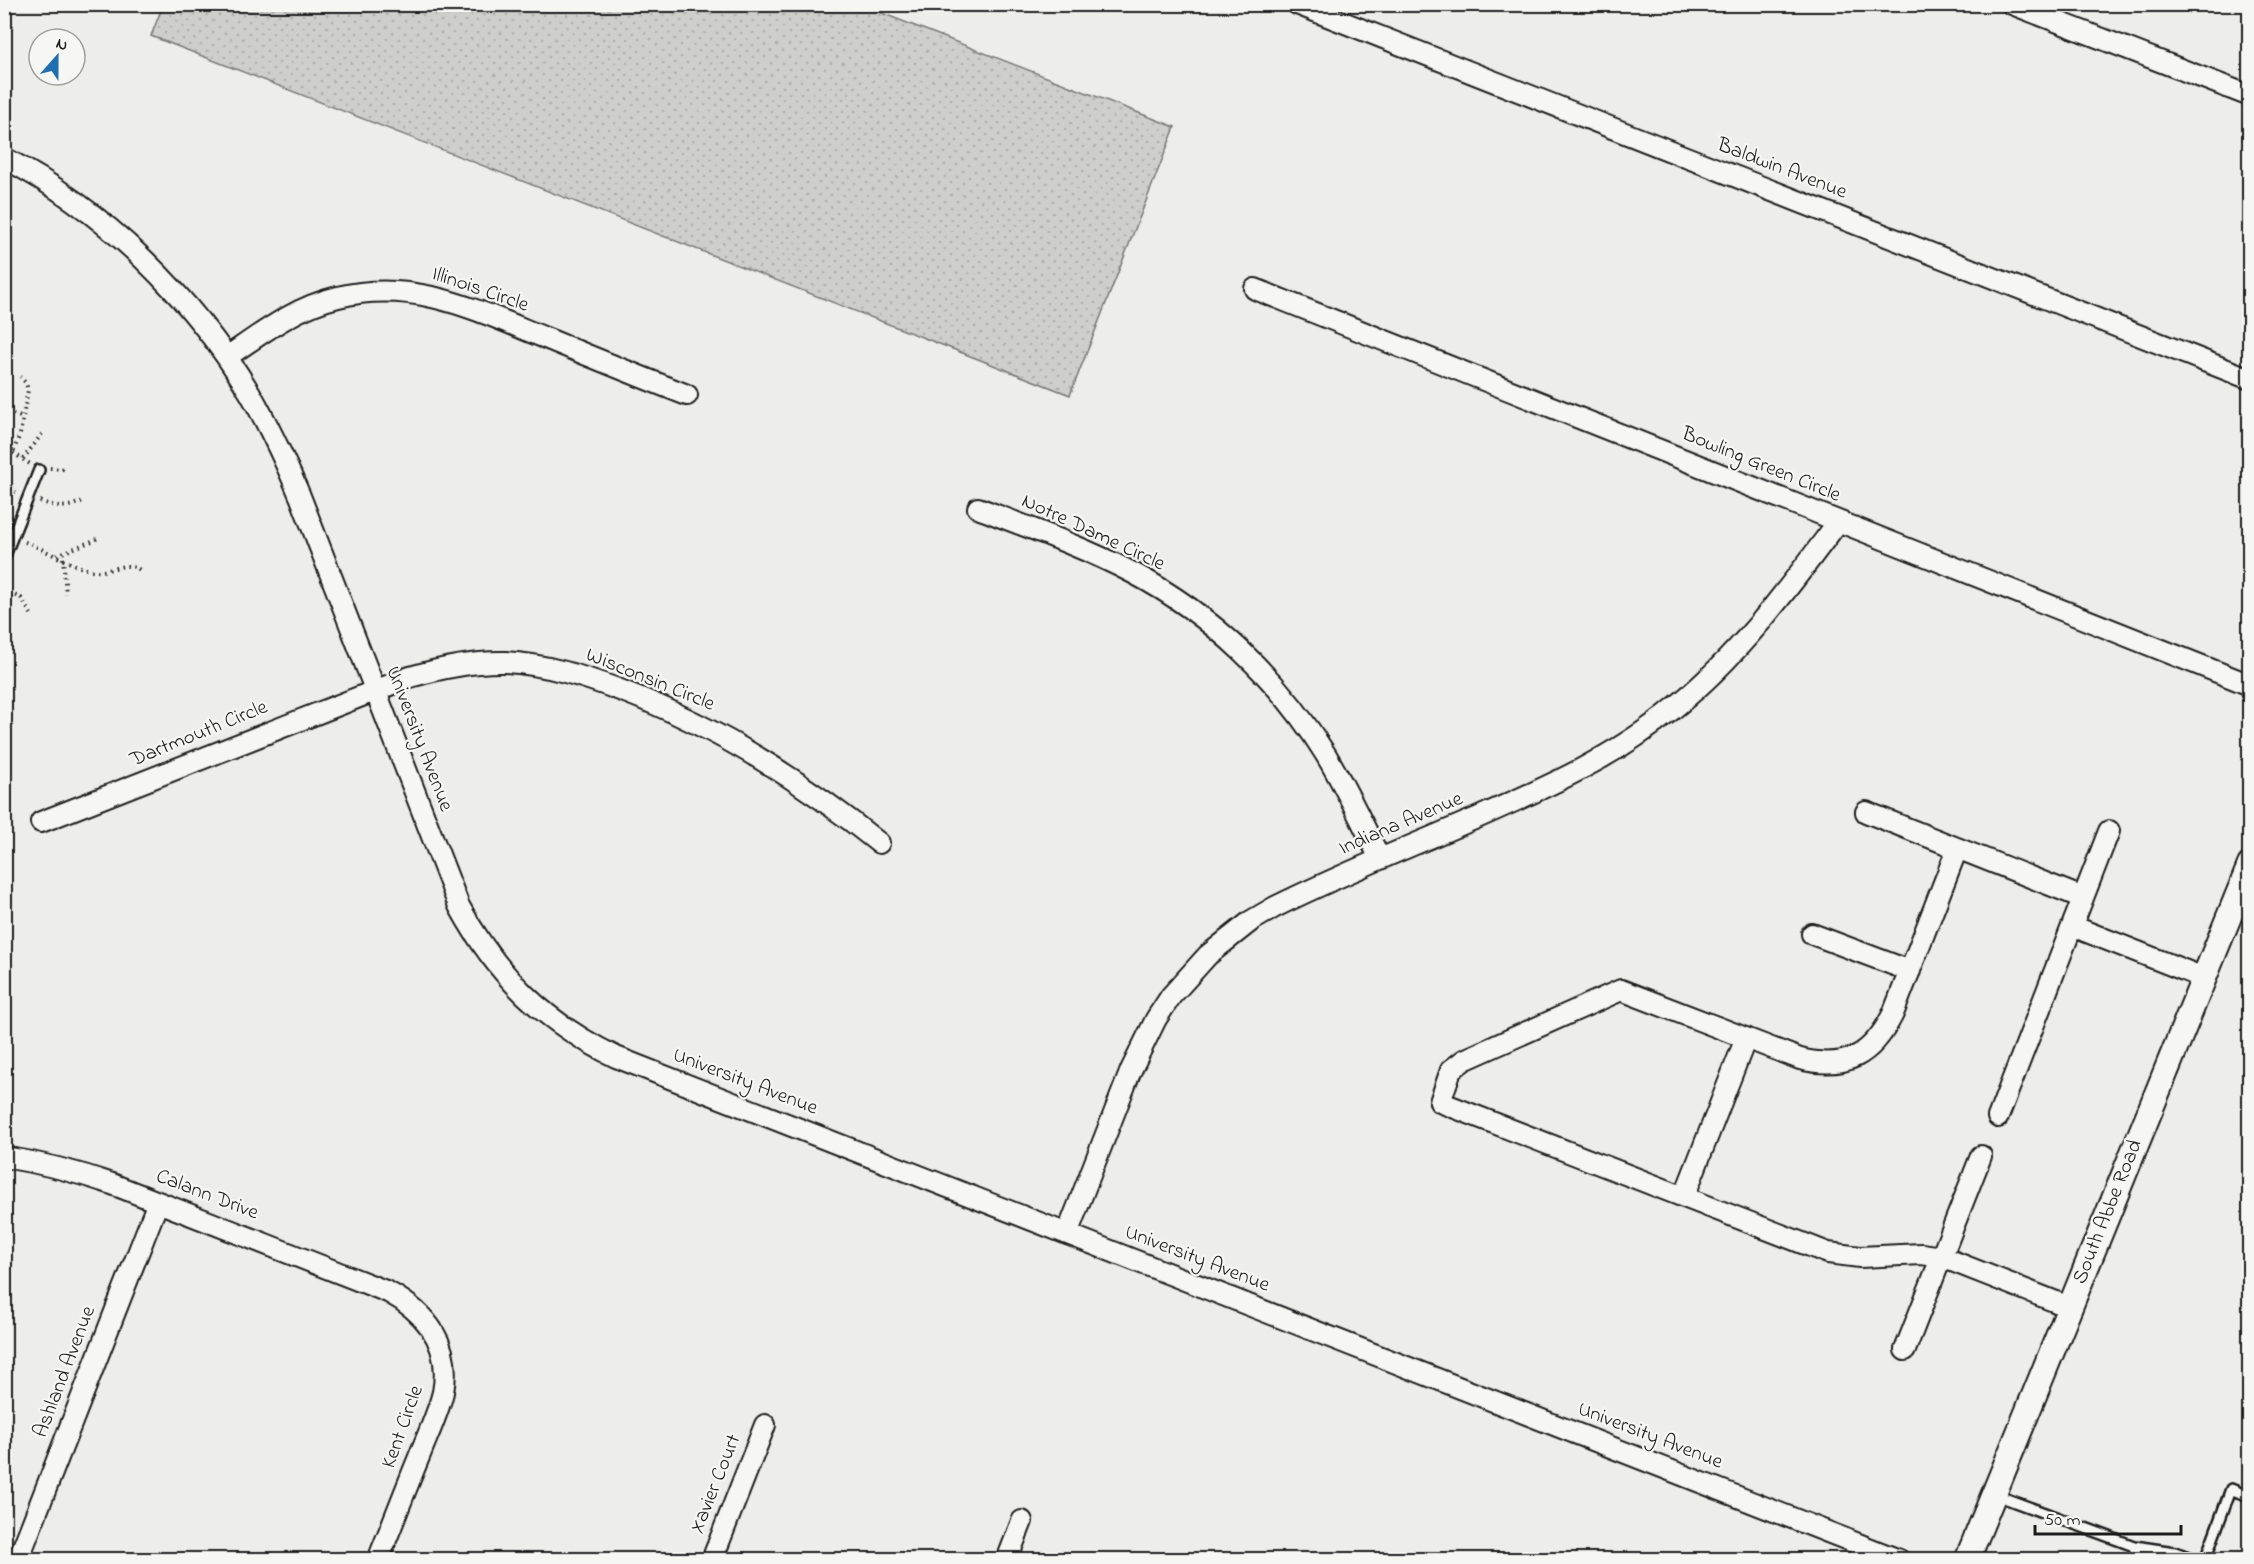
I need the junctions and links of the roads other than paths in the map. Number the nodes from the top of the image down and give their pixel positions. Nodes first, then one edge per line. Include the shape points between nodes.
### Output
1 (1297, 4) edge
2 (2012, 4) edge
3 (2250, 96) edge
4 (4, 158) edge
5 (1255, 289) dead end
6 (226, 357) junction
7 (2250, 379) edge
8 (687, 395) dead end
9 (39, 470) dead end
10 (978, 508) dead end
11 (1838, 522) junction
12 (8, 542) edge
13 (4, 558) edge
14 (2250, 685) edge
15 (375, 690) junction
16 (1866, 812) dead end
17 (41, 822) dead end
18 (2109, 831) dead end
19 (879, 843) dead end
20 (1957, 849) junction
21 (1380, 859) junction
22 (2250, 865) edge
23 (2083, 898) junction
24 (2072, 926) junction
25 (1812, 933) dead end
26 (1910, 971) junction
27 (2204, 978) junction
28 (1746, 1038) junction
29 (1998, 1117) dead end
30 (1981, 1156) dead end
31 (4, 1157) edge
32 (1684, 1197) junction
33 (158, 1202) junction
34 (1067, 1234) junction
35 (1942, 1257) junction
36 (388, 1292) joint
37 (2069, 1306) junction
38 (1905, 1350) dead end
39 (765, 1425) dead end
40 (1994, 1494) junction
41 (2250, 1497) edge
42 (1022, 1521) dead end
43 (2134, 1546) junction
44 (18, 1560) edge
45 (378, 1560) edge
46 (712, 1560) edge
47 (1007, 1560) edge
48 (1899, 1560) edge
49 (1967, 1560) edge
50 (2138, 1560) edge
51 (2197, 1560) edge
52 (2205, 1560) edge

1 - 7 street, Baldwin Avenue
2 - 3 street
4 - 6 street, University Avenue via 67,196 112,231 154,270
5 - 11 street, Bowling Green Circle
6 - 8 street, Illinois Circle via 289,315 322,301 375,291 410,292 462,305
6 - 15 street, University Avenue via 277,444
9 - 12 lane
10 - 21 street, Notre Dame Circle via 1133,573 1207,622 1241,651 1300,717 1325,754
11 - 14 street, Bowling Green Circle
11 - 21 street, Indiana Avenue via 1750,636 1713,675 1629,742 1535,793
12 - 13 lane
15 - 17 street, Dartmouth Circle
15 - 19 street, Wisconsin Circle via 433,670 480,663 528,664 575,674 647,700 714,732 780,769
15 - 34 street, University Avenue via 459,906 505,975 545,1014 616,1057
16 - 20 street
18 - 23 street
20 - 23 street
20 - 26 street
21 - 34 street, Indiana Avenue via 1251,921 1189,975 1143,1043
22 - 27 street, South Abbe Road
23 - 24 street
24 - 27 street
24 - 29 street
25 - 26 street
26 - 28 street via 1885,1030 1863,1053 1841,1062 1821,1064 1800,1059
27 - 37 street, South Abbe Road
28 - 32 street
28 - 32 street via 1621,990 1492,1046 1451,1070 1440,1102
30 - 35 street
31 - 33 street, Calann Drive via 75,1172
32 - 35 street via 1828,1253
33 - 36 street, Calann Drive
33 - 44 street, Ashland Avenue
34 - 48 street, University Avenue
35 - 37 street
35 - 38 street
36 - 45 street, Kent Circle via 409,1303 430,1325 444,1361 444,1376 439,1406
37 - 40 street, South Abbe Road
39 - 46 street, Xavier Court
40 - 43 lane
40 - 49 street, South Abbe Road
41 - 52 lane via 2231,1490
42 - 47 street
43 - 50 lane
43 - 51 lane via 2175,1552

